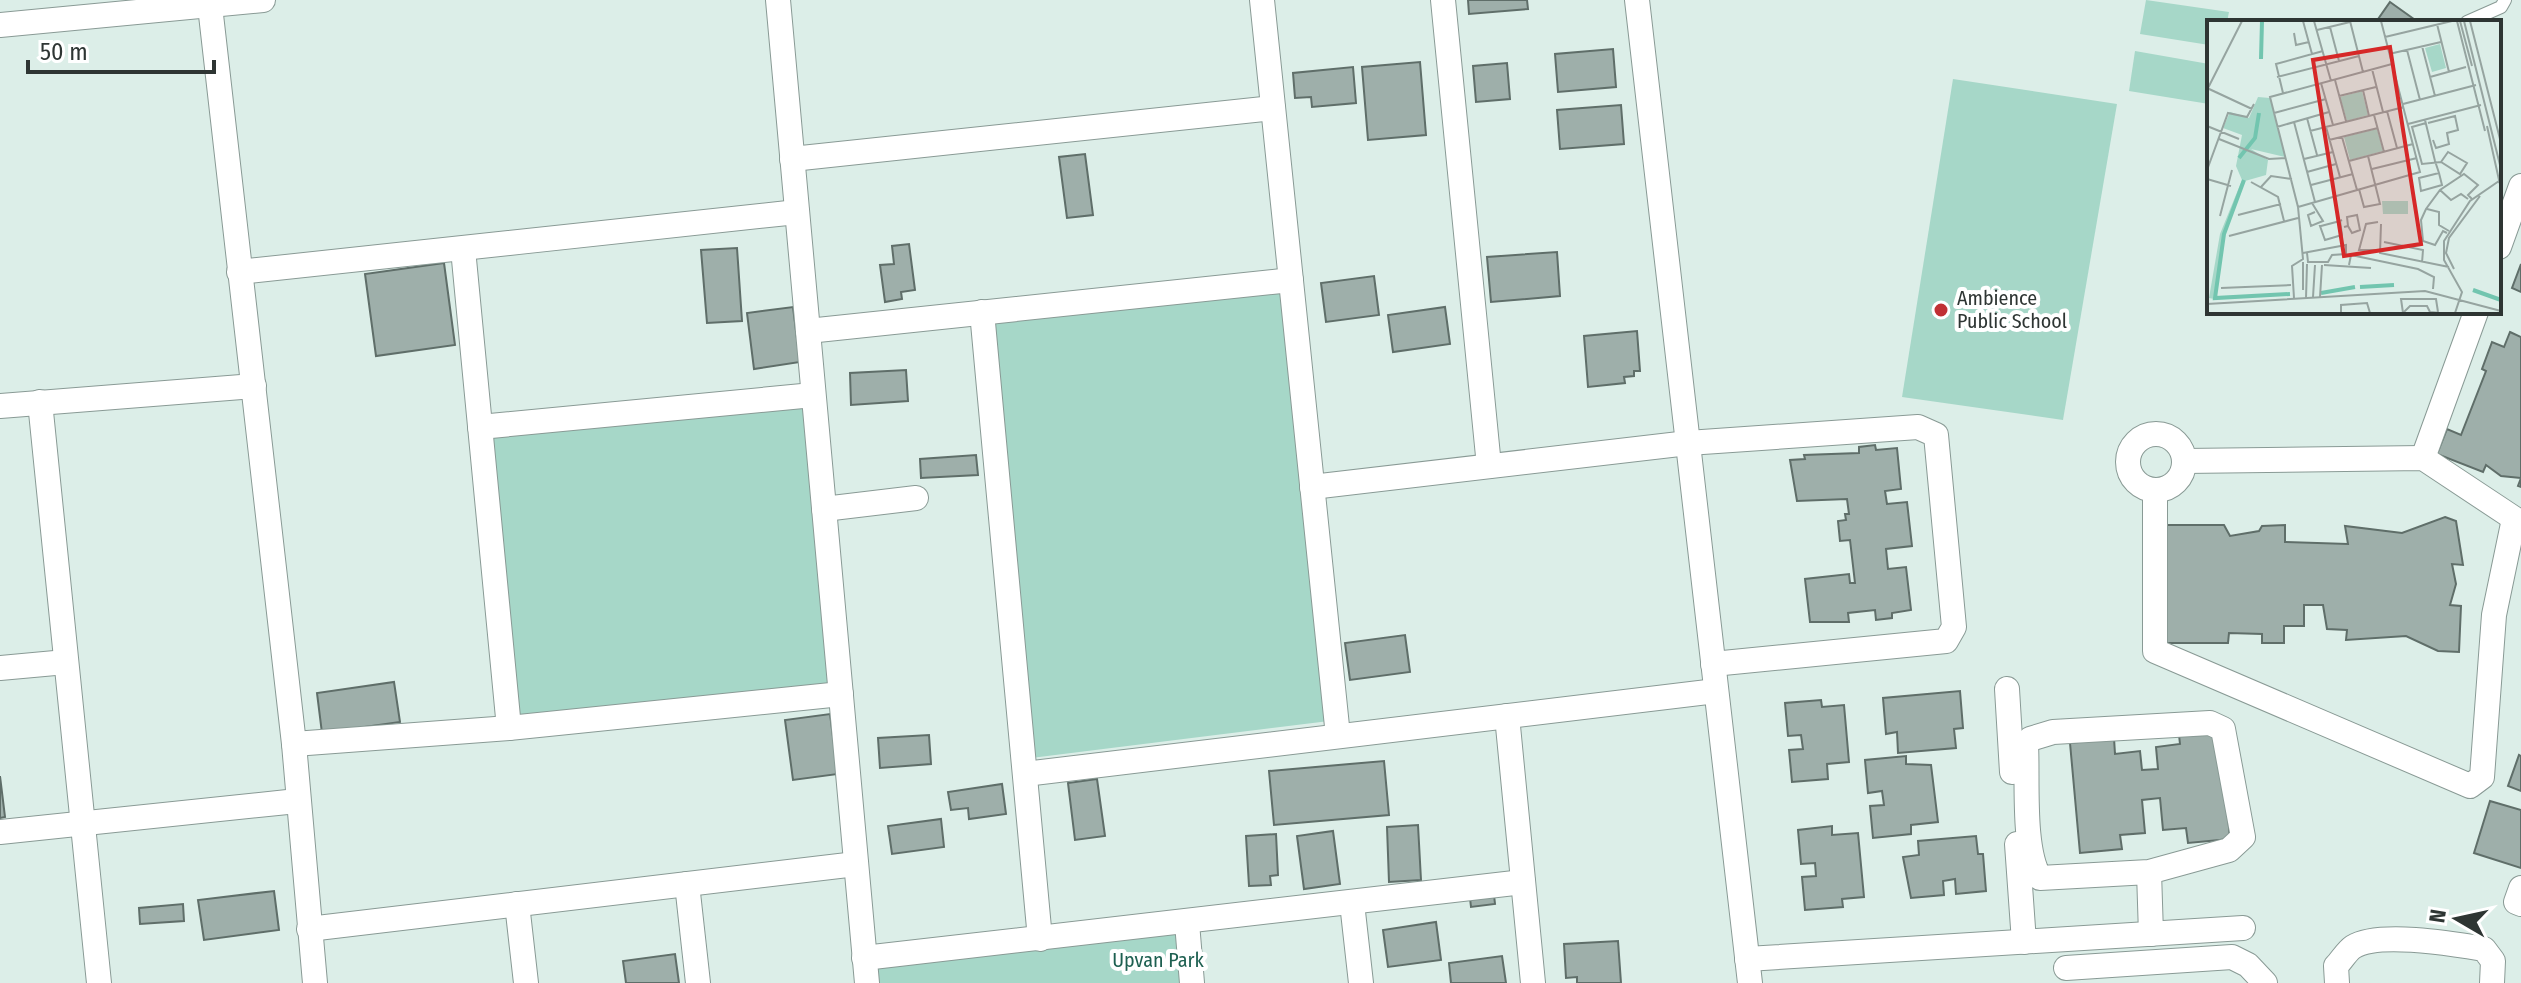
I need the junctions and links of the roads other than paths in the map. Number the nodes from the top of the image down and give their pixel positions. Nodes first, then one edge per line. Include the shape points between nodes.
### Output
1 (263, 0) edge
2 (778, 0) edge
3 (1262, 0) edge
4 (1443, 0) edge
5 (1637, 0) edge
6 (2505, 0) edge
7 (210, 6) junction
8 (82, 9) edge
9 (2472, 20) edge
10 (0, 25) edge
11 (1273, 108) junction
12 (792, 159) junction
13 (2521, 186) edge
14 (797, 212) junction
15 (2501, 241) edge
16 (463, 249) junction
17 (239, 272) junction
18 (1291, 280) junction
19 (982, 312) junction
20 (2475, 314) edge
21 (808, 331) junction
22 (254, 386) junction
23 (813, 395) junction
24 (40, 402) junction
25 (0, 406) edge
26 (480, 427) junction
27 (1688, 443) junction
28 (2423, 458) junction
29 (2184, 461) junction
30 (1489, 466) junction
31 (1312, 487) junction
32 (2155, 490) junction
33 (916, 498) dead end
34 (824, 509) junction
35 (2517, 521) edge
36 (66, 662) junction
37 (1713, 664) junction
38 (0, 668) edge
39 (2007, 689) dead end
40 (1716, 691) junction
41 (841, 694) junction
42 (1507, 716) junction
43 (509, 728) junction
44 (1338, 736) junction
45 (294, 744) junction
46 (1025, 774) junction
47 (297, 801) junction
48 (82, 823) junction
49 (0, 832) edge
50 (856, 864) junction
51 (2149, 872) junction
52 (1523, 882) junction
53 (687, 884) junction
54 (2521, 888) edge
55 (1352, 903) junction
56 (517, 904) junction
57 (2521, 904) edge
58 (1187, 923) junction
59 (2243, 928) dead end
60 (309, 929) junction
61 (2151, 934) junction
62 (1040, 939) junction
63 (2064, 940) junction
64 (2024, 942) junction
65 (864, 958) junction
66 (1749, 971) edge
67 (2067, 975) edge
68 (99, 983) edge
69 (315, 983) edge
70 (526, 983) edge
71 (698, 983) edge
72 (867, 983) edge
73 (1192, 983) edge
74 (1361, 983) edge
75 (1533, 983) edge
76 (2265, 983) edge
77 (2337, 983) edge
78 (2492, 983) edge

1 - 7 street
2 - 12 street
3 - 11 street
4 - 30 street
5 - 27 street
6 - 9 lane
7 - 8 street
7 - 17 street
8 - 10 street
11 - 12 street
11 - 18 street
12 - 14 street
13 - 15 street
14 - 16 street
14 - 21 street
16 - 17 street
16 - 26 street
17 - 22 street
18 - 19 street
18 - 31 street
19 - 21 street
19 - 46 street
20 - 28 street
21 - 23 street
22 - 24 street
22 - 45 street
23 - 26 street
23 - 34 street
24 - 25 street
24 - 36 street
26 - 43 street
27 - 30 street
27 - 37 street
27 - 37 street via 1918,427 1936,435 1954,627 1946,641
28 - 29 street
28 - 35 street
29 - 32 street via 2173,485
29 - 32 street via 2178,444 2163,434 2137,441 2128,458 2132,476
30 - 31 street
31 - 44 street
32 - 35 street via 2155,651 2470,786 2482,777 2494,615
33 - 34 street
34 - 41 street
36 - 38 street
36 - 48 street
37 - 40 street
39 - 64 street
40 - 42 street
40 - 66 street
41 - 43 street
41 - 50 street
42 - 44 street
42 - 52 street
43 - 45 street
44 - 46 street
45 - 47 street
46 - 62 street
47 - 48 street
47 - 60 street
48 - 49 street
48 - 68 street
50 - 53 street
50 - 65 street
51 - 51 street via 2040,878 2031,846 2026,744 2030,739 2053,732 2210,723 2223,729 2243,837 2229,850
51 - 61 street
52 - 55 street
52 - 75 street
53 - 56 street
53 - 71 street
54 - 57 street via 2516,902
55 - 58 street
55 - 74 street
56 - 60 street
56 - 70 street
58 - 62 street
58 - 73 street
59 - 61 street
60 - 69 street
61 - 63 street
62 - 65 street
63 - 64 street
63 - 67 street
64 - 66 street
65 - 72 street
67 - 76 street via 2232,957
77 - 78 street via 2336,966 2353,947 2381,940 2484,949 2493,961

